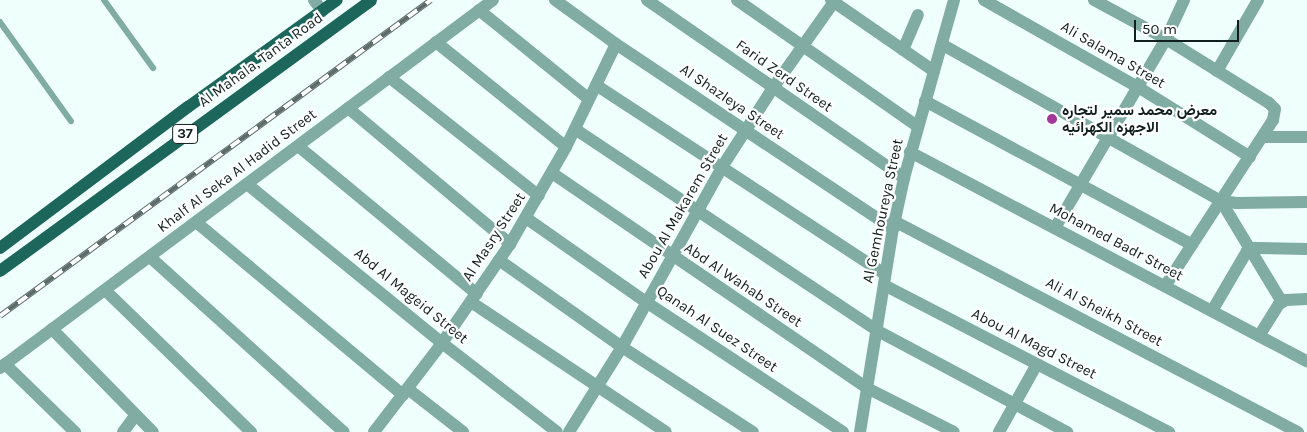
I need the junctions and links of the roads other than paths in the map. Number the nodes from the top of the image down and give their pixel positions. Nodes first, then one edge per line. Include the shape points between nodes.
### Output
1 (104, 0) edge
2 (314, 0) edge
3 (337, 0) edge
4 (372, 0) edge
5 (492, 0) edge
6 (555, 0) edge
7 (647, 0) edge
8 (737, 0) edge
9 (954, 0) edge
10 (984, 0) edge
11 (1094, 0) edge
12 (1184, 0) edge
13 (1258, 0) edge
14 (832, 1) edge
15 (322, 10) junction
16 (479, 10) junction
17 (918, 16) dead end
18 (0, 22) edge
19 (1166, 40) junction
20 (436, 42) junction
21 (616, 44) junction
22 (943, 45) junction
23 (802, 46) junction
24 (903, 50) junction
25 (154, 68) dead end
26 (934, 71) junction
27 (1217, 71) junction
28 (390, 77) junction
29 (596, 85) junction
30 (1138, 87) junction
31 (773, 88) junction
32 (589, 99) junction
33 (924, 101) junction
34 (188, 107) junction
35 (348, 108) junction
36 (71, 121) dead end
37 (201, 123) junction
38 (917, 126) junction
39 (575, 129) junction
40 (745, 130) junction
41 (147, 137) junction
42 (1262, 137) junction
43 (1307, 137) edge
44 (1108, 138) junction
45 (298, 146) junction
46 (566, 147) junction
47 (910, 152) junction
48 (159, 153) junction
49 (1250, 157) junction
50 (722, 167) junction
51 (552, 173) junction
52 (904, 178) junction
53 (246, 184) junction
54 (1080, 185) junction
55 (539, 196) junction
56 (1221, 201) junction
57 (1307, 202) edge
58 (697, 210) junction
59 (526, 218) junction
60 (196, 222) junction
61 (894, 225) junction
62 (1055, 228) junction
63 (510, 244) junction
64 (1192, 245) junction
65 (0, 248) edge
66 (1307, 248) edge
67 (1250, 249) junction
68 (672, 256) junction
69 (150, 257) junction
70 (499, 260) junction
71 (0, 271) edge
72 (884, 280) junction
73 (1165, 286) junction
74 (105, 290) junction
75 (474, 298) junction
76 (1307, 299) edge
77 (646, 302) junction
78 (1282, 302) junction
79 (1212, 311) junction
80 (52, 329) junction
81 (876, 330) junction
82 (1259, 336) junction
83 (442, 343) junction
84 (622, 347) junction
85 (1307, 361) edge
86 (1037, 364) junction
87 (3, 366) edge
88 (598, 388) junction
89 (867, 388) junction
90 (406, 392) junction
91 (1014, 404) junction
92 (136, 415) junction
93 (456, 430) edge
94 (75, 432) edge
95 (123, 432) edge
96 (153, 432) edge
97 (251, 432) edge
98 (344, 432) edge
99 (374, 432) edge
100 (557, 432) edge
101 (569, 432) edge
102 (666, 432) edge
103 (753, 432) edge
104 (843, 432) edge
105 (860, 432) edge
106 (954, 432) edge
107 (999, 432) edge
108 (1067, 432) edge
109 (1169, 432) edge
110 (1298, 432) edge

1 - 25 lane
2 - 15 street
3 - 15 main road, Al Mahala, Tanta Road / 37
4 - 37 main road, Al Mahala, Tanta Road / 37
5 - 16 street, Khalf Al Seka Al Hadid Street
6 - 21 street, Al Shazleya Street
7 - 31 street, Farid Zerd Street
8 - 23 street
9 - 22 street, Al Gemhoureya Street
10 - 30 street, Ali Salama Street
11 - 19 street
12 - 19 street
13 - 27 street
14 - 23 street, Abou Al Makarem Street
14 - 24 street
15 - 34 main road, Al Mahala, Tanta Road / 37
16 - 20 street, Khalf Al Seka Al Hadid Street
16 - 32 street
17 - 24 street
18 - 36 lane
19 - 27 street
19 - 30 street
20 - 28 street, Khalf Al Seka Al Hadid Street
20 - 46 street
21 - 29 street, Al Masry Street
21 - 40 street, Al Shazleya Street
22 - 26 street, Al Gemhoureya Street
22 - 44 street
23 - 31 street, Abou Al Makarem Street
23 - 38 street
24 - 26 street
26 - 33 street, Al Gemhoureya Street
27 - 42 street via 1275,109 1275,117
28 - 35 street, Khalf Al Seka Al Hadid Street
28 - 55 street
29 - 32 street, Al Masry Street
29 - 50 street, Abou Al Magd Street
30 - 44 street
30 - 49 street, Ali Salama Street
31 - 40 street, Abou Al Makarem Street
31 - 52 street, Farid Zerd Street
32 - 39 street, Al Masry Street
33 - 38 street, Al Gemhoureya Street
33 - 54 street
34 - 37 main road via 191,118
34 - 41 main road, Al Mahala, Tanta Road / 37
35 - 45 street, Khalf Al Seka Al Hadid Street
35 - 63 street
37 - 48 main road, Al Mahala, Tanta Road / 37
38 - 47 street, Al Gemhoureya Street
39 - 46 street, Al Masry Street
39 - 58 street
40 - 50 street, Abou Al Makarem Street
40 - 61 street, Al Shazleya Street
41 - 48 main road via 156,140
41 - 65 main road, Al Mahala, Tanta Road / 37
42 - 43 street
42 - 49 street
44 - 54 street
44 - 56 street
45 - 53 street, Khalf Al Seka Al Hadid Street
45 - 75 street
46 - 51 street, Al Masry Street
47 - 52 street, Al Gemhoureya Street
47 - 62 street, Mohamed Badr Street
48 - 71 main road, Al Mahala, Tanta Road / 37
49 - 56 street
50 - 58 street, Abou Al Makarem Street
50 - 72 street, Abou Al Magd Street
51 - 55 street, Al Masry Street
51 - 68 street, Abd Al Wahab Street
52 - 61 street, Al Gemhoureya Street
53 - 60 street, Khalf Al Seka Al Hadid Street
53 - 83 street, Abd Al Mageid Street
54 - 62 street
54 - 64 street
55 - 59 street, Al Masry Street
56 - 57 street
56 - 64 street
56 - 67 street
58 - 68 street, Abou Al Makarem Street
58 - 81 street
59 - 63 street, Al Masry Street
59 - 77 street, Qanah Al Suez Street
60 - 69 street, Khalf Al Seka Al Hadid Street
60 - 90 street
61 - 72 street, Al Gemhoureya Street
61 - 110 street, Ali Al Sheikh Street
62 - 73 street, Mohamed Badr Street
63 - 70 street, Al Masry Street
64 - 73 street
66 - 67 street
67 - 78 street
67 - 79 street
68 - 77 street, Abou Al Makarem Street
68 - 89 street, Abd Al Wahab Street
69 - 74 street, Khalf Al Seka Al Hadid Street
69 - 98 street
70 - 75 street, Al Masry Street
70 - 84 street
72 - 81 street, Al Gemhoureya Street
72 - 86 street, Abou Al Magd Street
73 - 79 street, Mohamed Badr Street
74 - 80 street, Khalf Al Seka Al Hadid Street
74 - 97 street
75 - 83 street, Al Masry Street
75 - 88 street
76 - 78 street
77 - 84 street, Abou Al Makarem Street
77 - 104 street, Qanah Al Suez Street
78 - 82 street
79 - 82 street, Mohamed Badr Street
80 - 87 street, Khalf Al Seka Al Hadid Street
80 - 92 street
81 - 89 street, Al Gemhoureya Street
81 - 91 street
82 - 85 street, Mohamed Badr Street
83 - 90 street, Al Masry Street
83 - 100 street, Abd Al Mageid Street
84 - 88 street, Abou Al Makarem Street
84 - 103 street
86 - 91 street
86 - 109 street, Abou Al Magd Street
87 - 94 street
88 - 101 street, Abou Al Makarem Street
88 - 102 street
89 - 105 street, Al Gemhoureya Street
89 - 106 street, Abd Al Wahab Street
90 - 93 street
90 - 99 street, Al Masry Street
91 - 107 street
91 - 108 street
92 - 95 street
92 - 96 street

